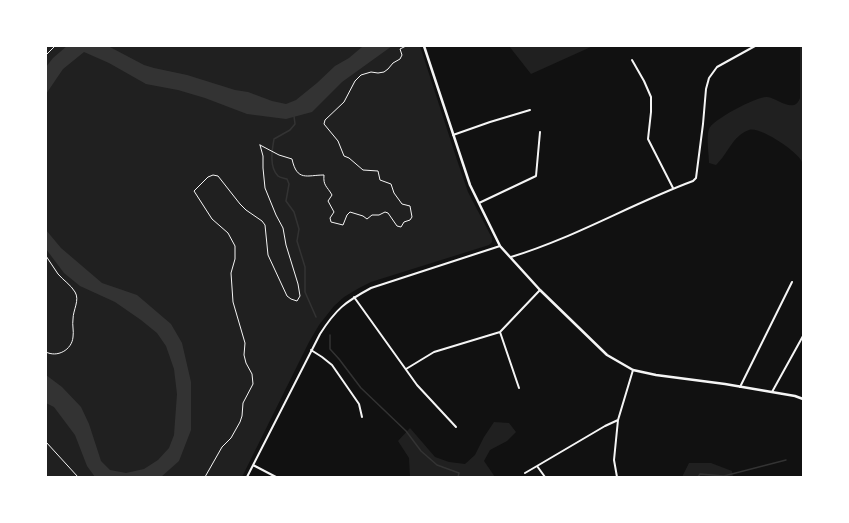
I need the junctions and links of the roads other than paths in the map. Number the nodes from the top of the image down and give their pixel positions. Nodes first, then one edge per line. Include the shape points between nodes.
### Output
1 (424, 46) edge
2 (755, 46) edge
3 (632, 60) dead end
4 (530, 110) dead end
5 (540, 132) dead end
6 (453, 135) junction
7 (673, 188) junction
8 (479, 203) junction
9 (500, 246) junction
10 (510, 258) junction
11 (792, 282) dead end
12 (540, 290) junction
13 (354, 297) junction
14 (500, 332) junction
15 (803, 336) edge
16 (311, 350) junction
17 (406, 369) junction
18 (633, 370) junction
19 (740, 387) junction
20 (519, 388) dead end
21 (772, 392) junction
22 (803, 399) edge
23 (362, 417) dead end
24 (618, 420) junction
25 (456, 427) dead end
26 (253, 465) junction
27 (537, 466) junction
28 (525, 473) dead end
29 (247, 477) edge
30 (276, 477) edge
31 (545, 477) edge
32 (617, 477) edge

1 - 6 street
2 - 7 street via 717,67 708,78 696,178
3 - 7 street via 651,97 648,138
4 - 6 street
5 - 8 street via 536,176
6 - 8 street
7 - 10 street via 539,249
8 - 9 street
9 - 10 street
9 - 13 street via 389,281
10 - 12 street
11 - 19 street
12 - 14 street
12 - 18 street via 607,355
13 - 16 street via 330,318
13 - 17 street
14 - 17 street via 434,352
14 - 20 street
15 - 21 street
16 - 23 street via 332,365 359,404
16 - 26 street
17 - 25 street via 417,385
18 - 19 street
18 - 24 street
19 - 21 street
21 - 22 street
24 - 27 street
24 - 32 street via 614,460
26 - 29 street
26 - 30 street
27 - 28 street
27 - 31 street

